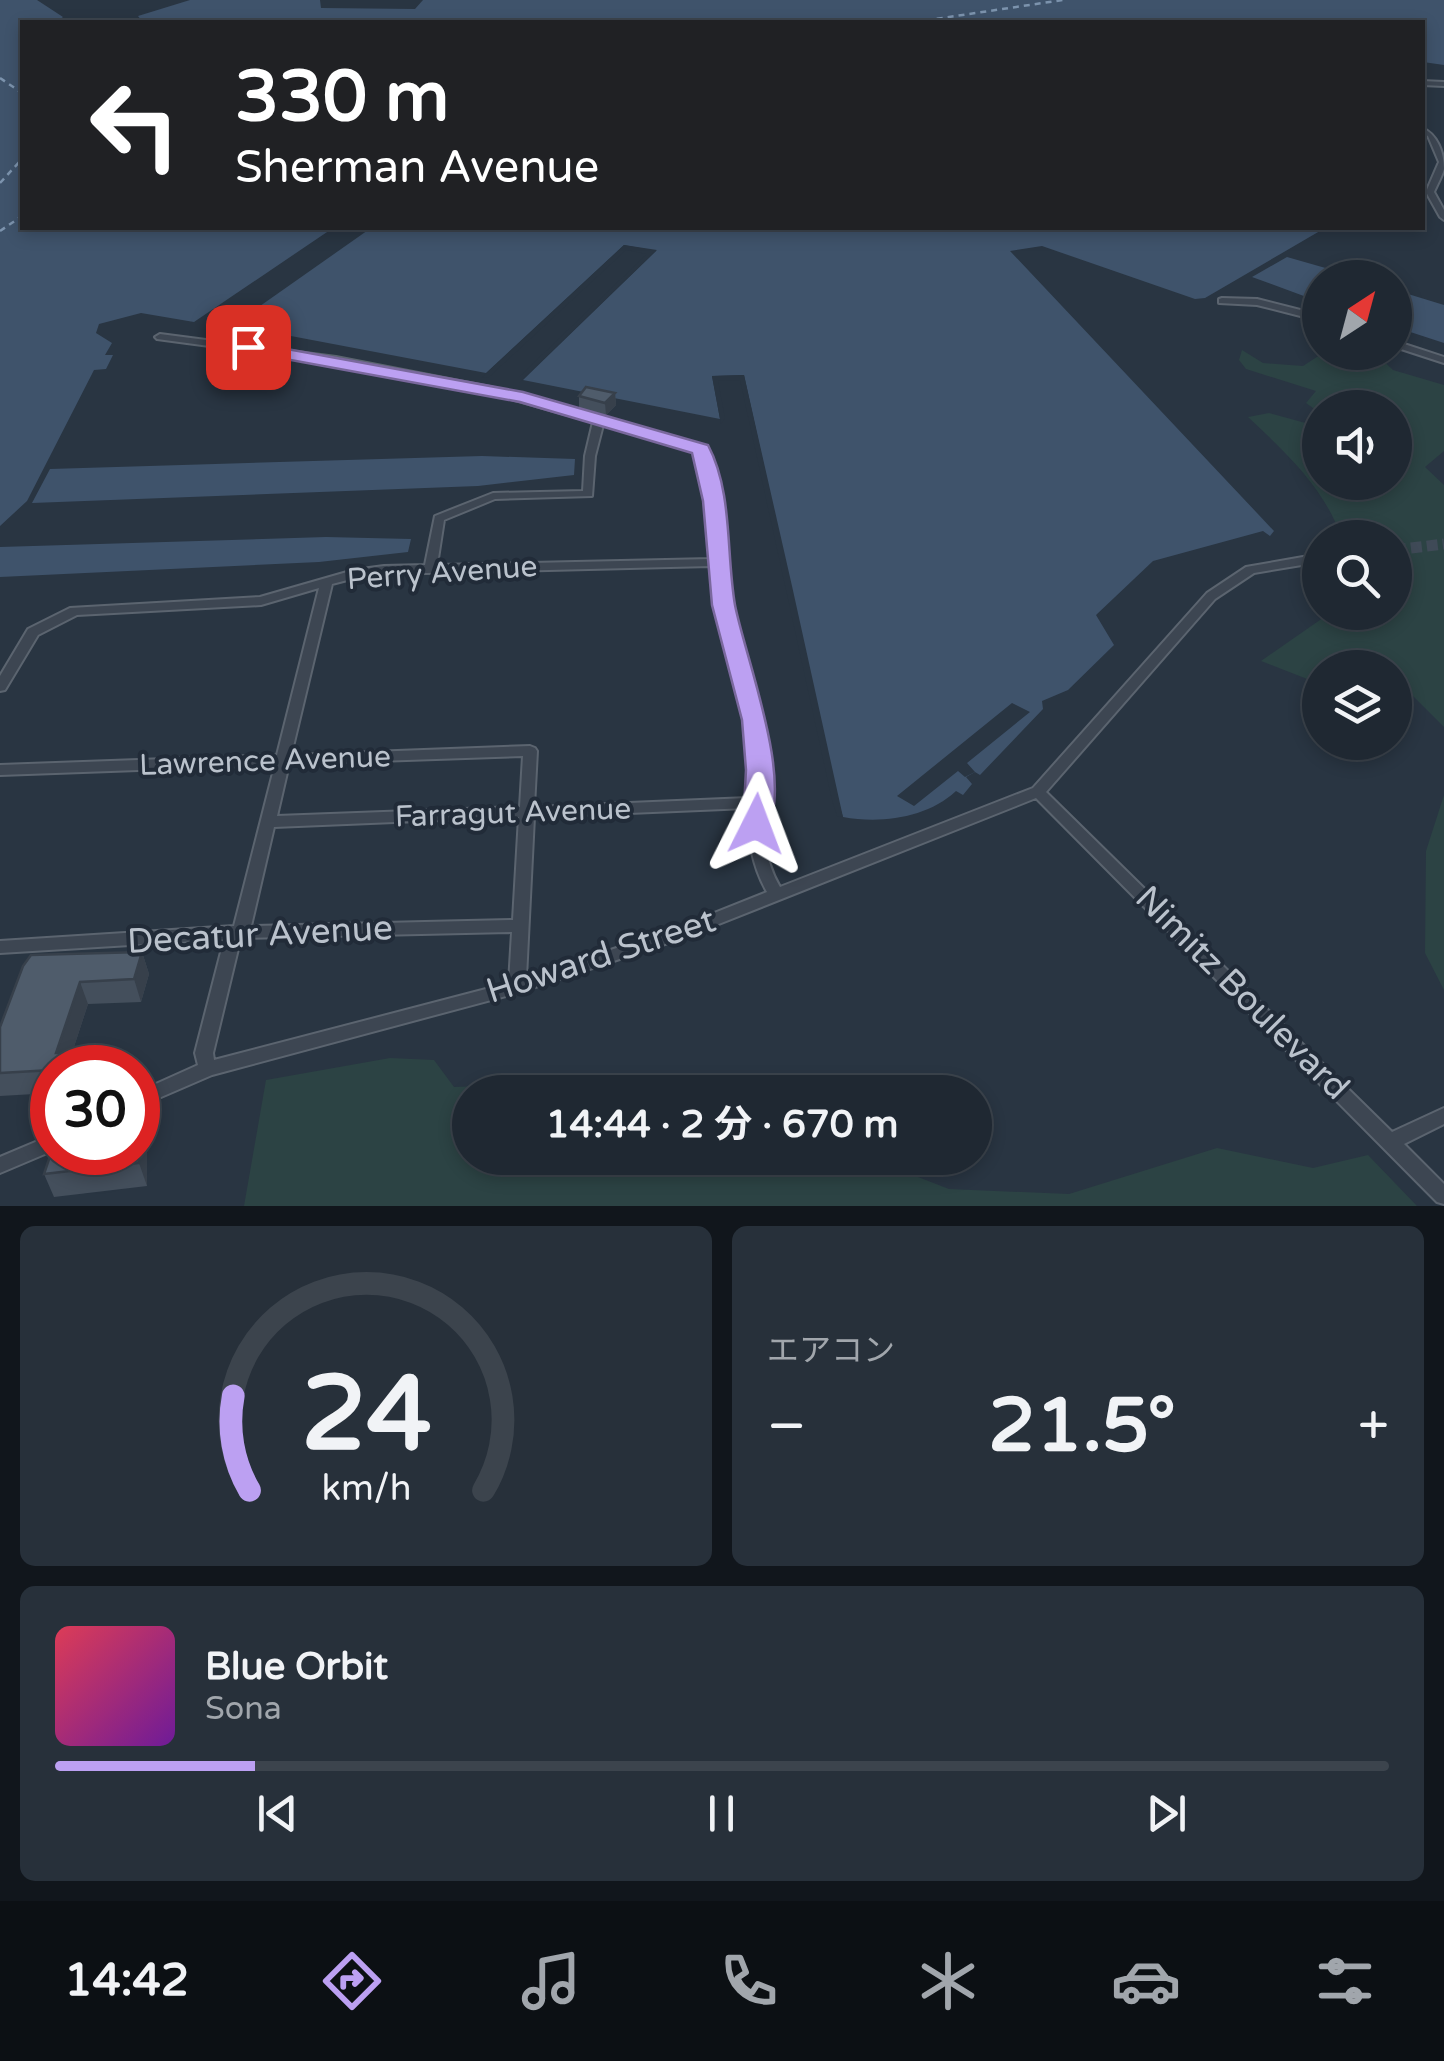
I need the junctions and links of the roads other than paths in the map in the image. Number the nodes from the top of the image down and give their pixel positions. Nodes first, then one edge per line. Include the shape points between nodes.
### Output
1 (1425, 132) edge
2 (1444, 217) edge
3 (1222, 301) dead end
4 (1302, 313) edge
5 (160, 337) dead end
6 (1412, 350) edge
7 (1444, 360) edge
8 (598, 422) junction
9 (1302, 561) edge
10 (718, 562) junction
11 (430, 569) junction
12 (326, 582) junction
13 (0, 687) edge
14 (283, 760) junction
15 (0, 770) edge
16 (1038, 792) junction
17 (757, 804) junction
18 (527, 812) junction
19 (268, 822) junction
20 (777, 896) junction
21 (520, 926) junction
22 (241, 932) junction
23 (0, 947) edge
24 (517, 987) junction
25 (208, 1069) junction
26 (160, 1090) edge
27 (1444, 1116) edge
28 (1391, 1141) junction
29 (30, 1152) edge
30 (0, 1165) edge
31 (1444, 1196) edge

1 - 2 street via 1443,162 1430,192
3 - 4 street
5 - 8 street via 354,364 523,397
6 - 7 street
8 - 10 street via 703,452
8 - 11 street via 588,494 493,496 439,518
9 - 16 street, Howard Street via 1250,570 1211,596
10 - 11 street, Perry Avenue
10 - 17 street via 754,720
11 - 12 street, Perry Avenue
12 - 13 street, Perry Avenue via 261,601 74,610 34,632
12 - 14 street
14 - 15 street, Lawrence Avenue
14 - 18 street, Lawrence Avenue via 530,752
14 - 19 street
16 - 20 street, Howard Street
16 - 28 street, Nimitz Boulevard
17 - 18 street, Farragut Avenue
17 - 20 street via 755,846 762,876
18 - 19 street, Farragut Avenue
18 - 21 street
19 - 22 street
20 - 24 street, Howard Street
21 - 22 street, Decatur Avenue
21 - 24 street
22 - 23 street, Decatur Avenue
22 - 25 street via 230,948 204,1053
24 - 25 street, Howard Street
25 - 26 street, Howard Street
27 - 28 street
28 - 31 street, Nimitz Boulevard
29 - 30 street

